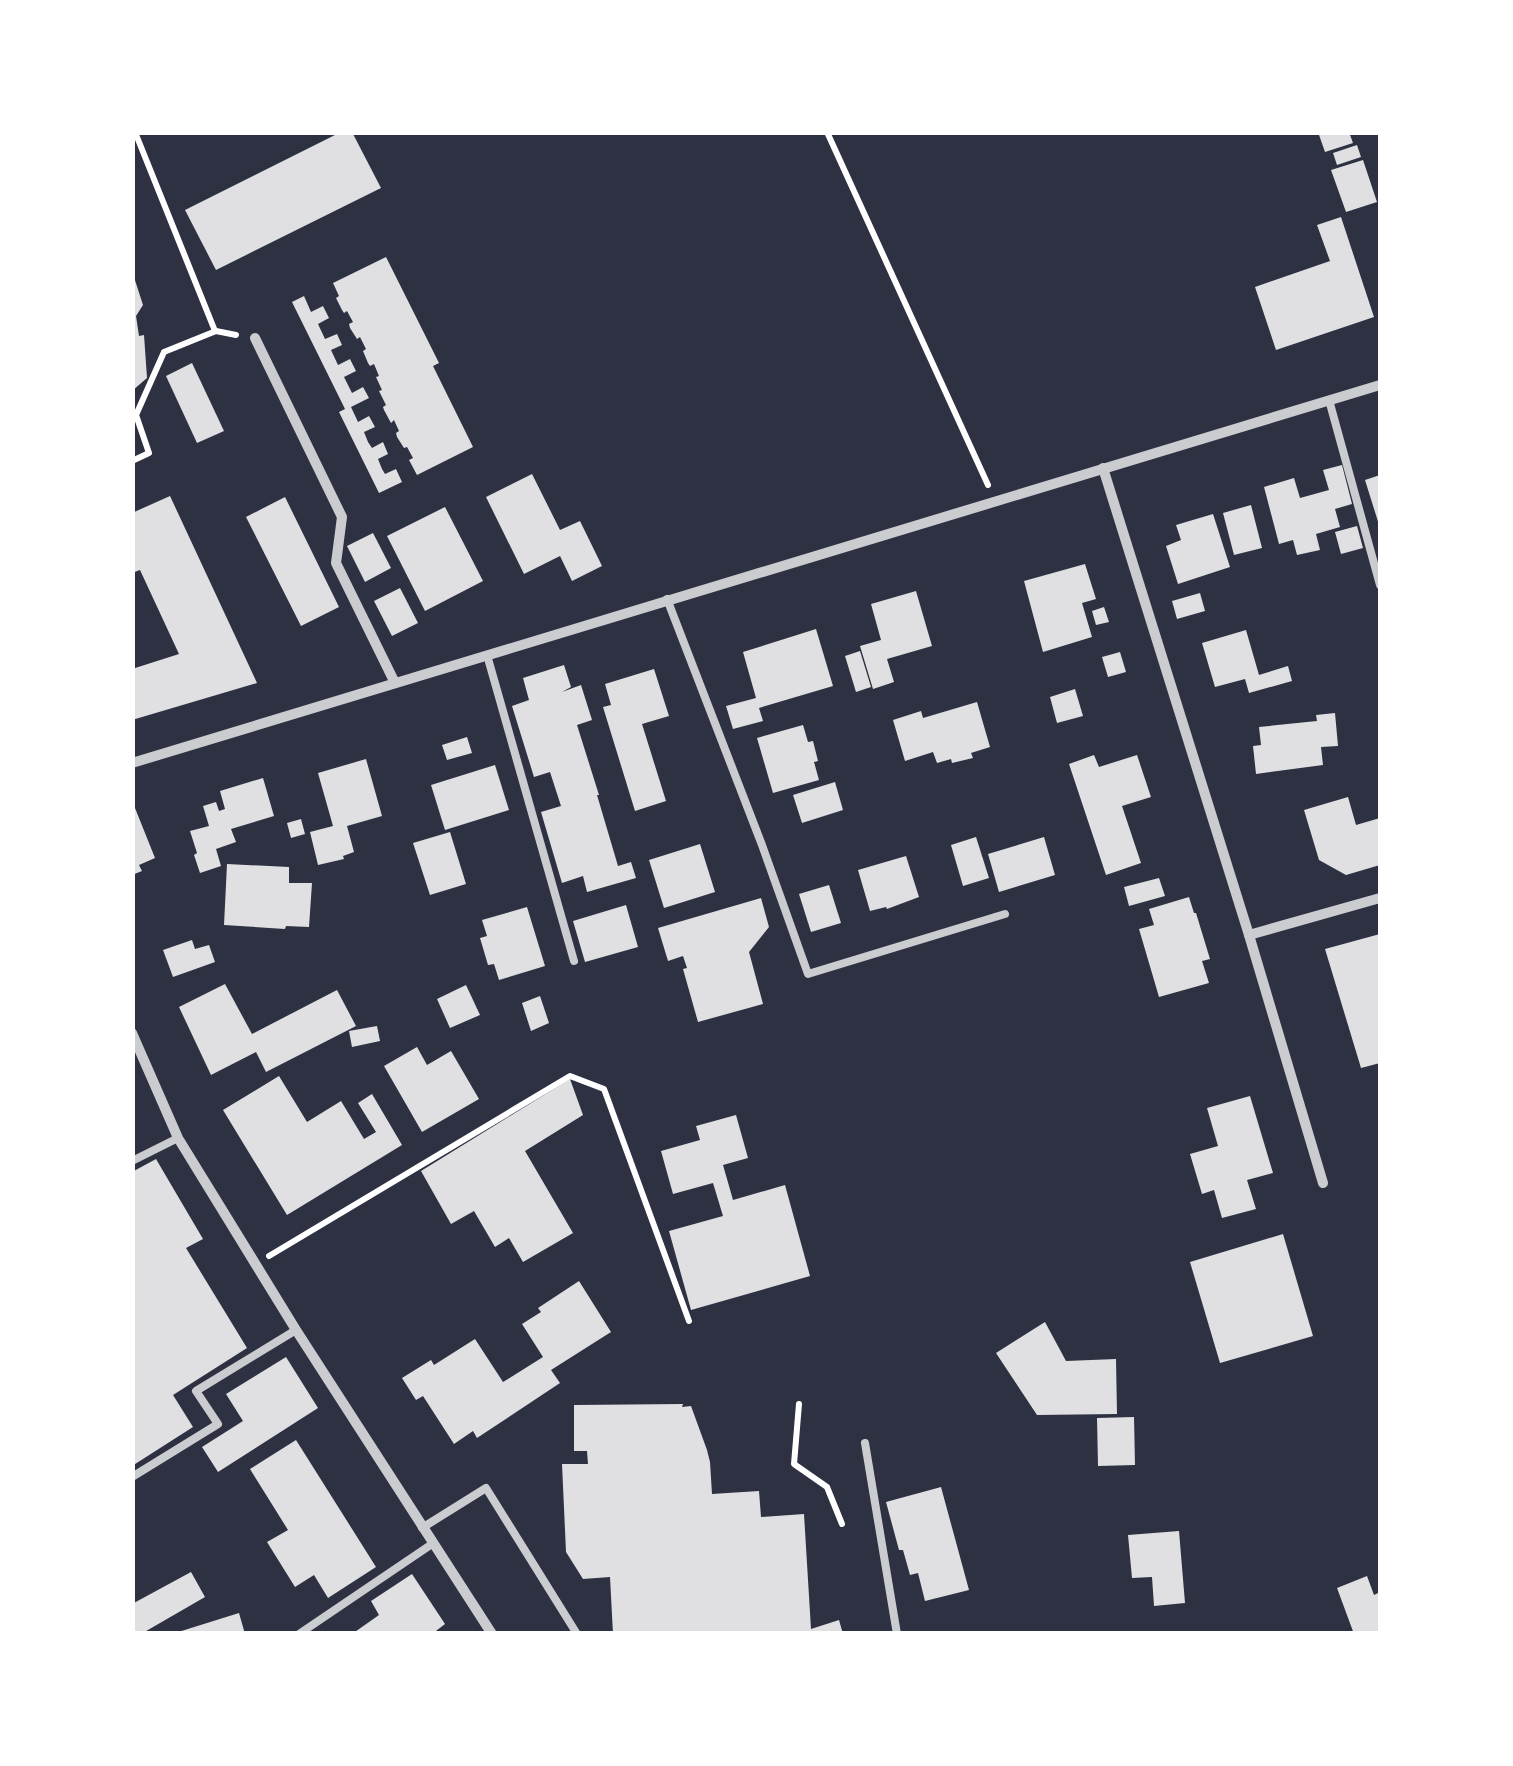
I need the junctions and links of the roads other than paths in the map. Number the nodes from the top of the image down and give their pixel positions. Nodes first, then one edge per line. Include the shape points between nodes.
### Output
1 (255, 338) road end
2 (1380, 385) edge
3 (1329, 400) junction
4 (1103, 468) junction
5 (1380, 586) edge
6 (667, 599) junction
7 (488, 654) junction
8 (395, 684) junction
9 (132, 763) edge
10 (1380, 898) edge
11 (1004, 914) dead end
12 (1249, 936) junction
13 (574, 961) dead end
14 (132, 1034) edge
15 (178, 1138) junction
16 (132, 1161) edge
17 (1324, 1184) dead end
18 (296, 1330) junction
19 (865, 1444) dead end
20 (132, 1478) edge
21 (422, 1528) junction
22 (432, 1544) junction
23 (299, 1634) edge
24 (492, 1634) edge
25 (576, 1634) edge
26 (897, 1634) edge

1 - 8 street via 342,517 336,563
2 - 3 street
3 - 4 street
3 - 5 lane
4 - 6 street
4 - 12 street
6 - 7 street
6 - 11 lane via 808,974
7 - 8 street
7 - 13 lane
8 - 9 street
10 - 12 street
12 - 17 street
14 - 15 street
15 - 16 lane
15 - 18 street
18 - 20 lane via 196,1391 218,1424
18 - 21 street
19 - 26 lane
21 - 22 street
21 - 25 lane via 486,1488
22 - 23 lane
22 - 24 street

